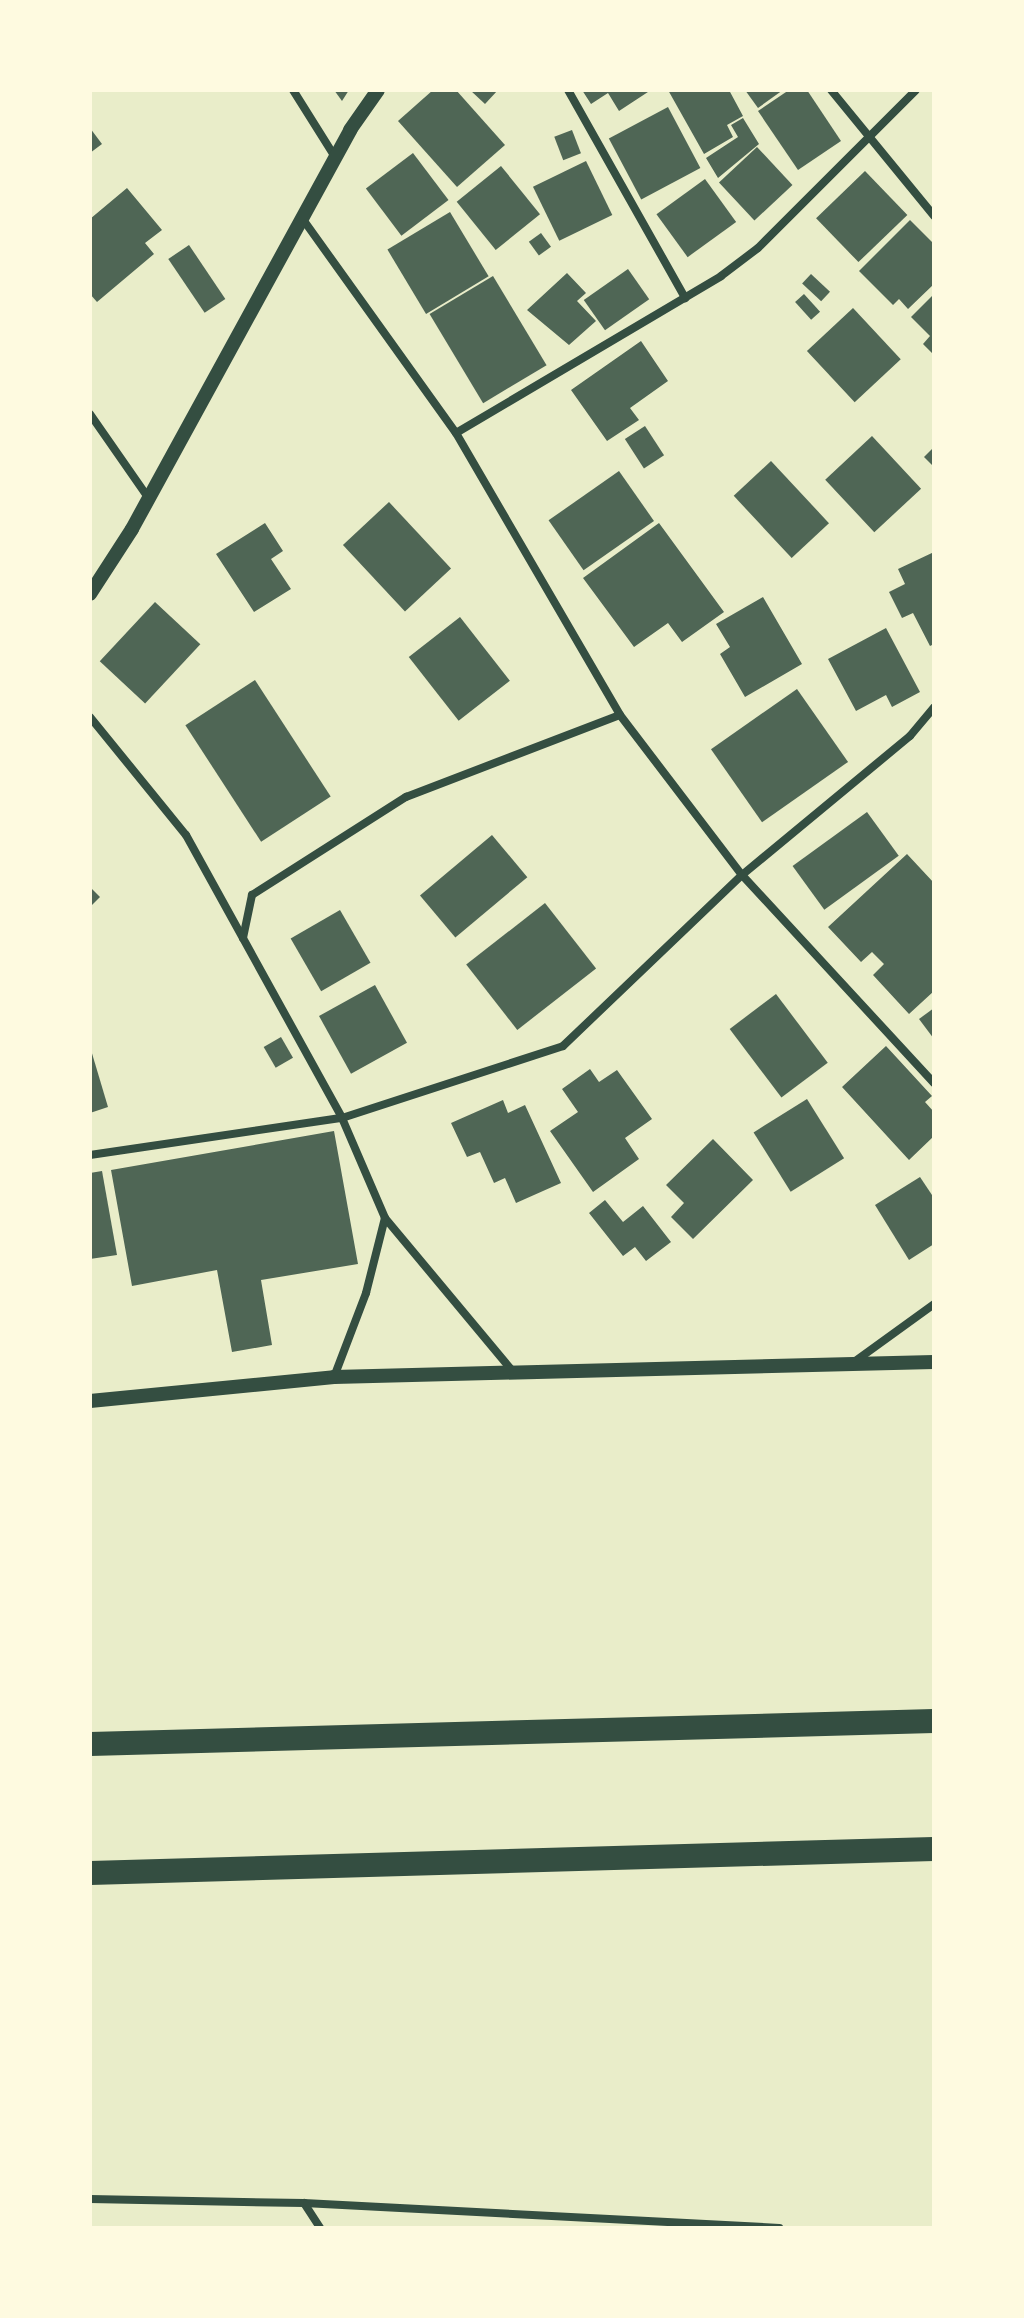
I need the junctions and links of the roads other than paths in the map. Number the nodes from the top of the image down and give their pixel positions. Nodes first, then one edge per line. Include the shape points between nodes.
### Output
1 (293, 90) edge
2 (378, 90) edge
3 (568, 90) edge
4 (831, 90) edge
5 (916, 90) edge
6 (866, 139) junction
7 (335, 158) junction
8 (934, 216) edge
9 (302, 218) junction
10 (685, 298) junction
11 (90, 414) edge
12 (456, 433) junction
13 (149, 499) junction
14 (90, 594) edge
15 (934, 707) edge
16 (620, 715) junction
17 (90, 717) edge
18 (742, 875) junction
19 (243, 939) junction
20 (934, 1083) edge
21 (342, 1118) junction
22 (90, 1155) edge
23 (385, 1218) junction
24 (934, 1304) edge
25 (853, 1362) junction
26 (934, 1362) edge
27 (511, 1369) junction
28 (334, 1377) junction
29 (90, 1401) edge
30 (934, 1721) edge
31 (90, 1744) edge
32 (934, 1849) edge
33 (90, 1873) edge
34 (90, 2199) edge
35 (304, 2203) junction
36 (320, 2228) edge
37 (779, 2228) edge

1 - 7 street
2 - 7 street
3 - 10 street
4 - 6 street
5 - 6 street
6 - 8 street
6 - 10 street via 758,248
7 - 9 street
9 - 12 street
9 - 13 street
10 - 12 street via 578,356
11 - 13 street
12 - 16 street
13 - 14 street
15 - 18 street via 910,736
16 - 18 street
16 - 19 street via 406,797 252,895
17 - 19 street via 186,835
18 - 20 street
18 - 21 street via 563,1046
19 - 21 street
21 - 22 street
21 - 23 street
23 - 27 street
23 - 28 street via 366,1293
24 - 25 street
25 - 26 street
25 - 27 street
27 - 28 street
28 - 29 street
30 - 31 highway
32 - 33 highway
34 - 35 street
35 - 36 street
35 - 37 street

